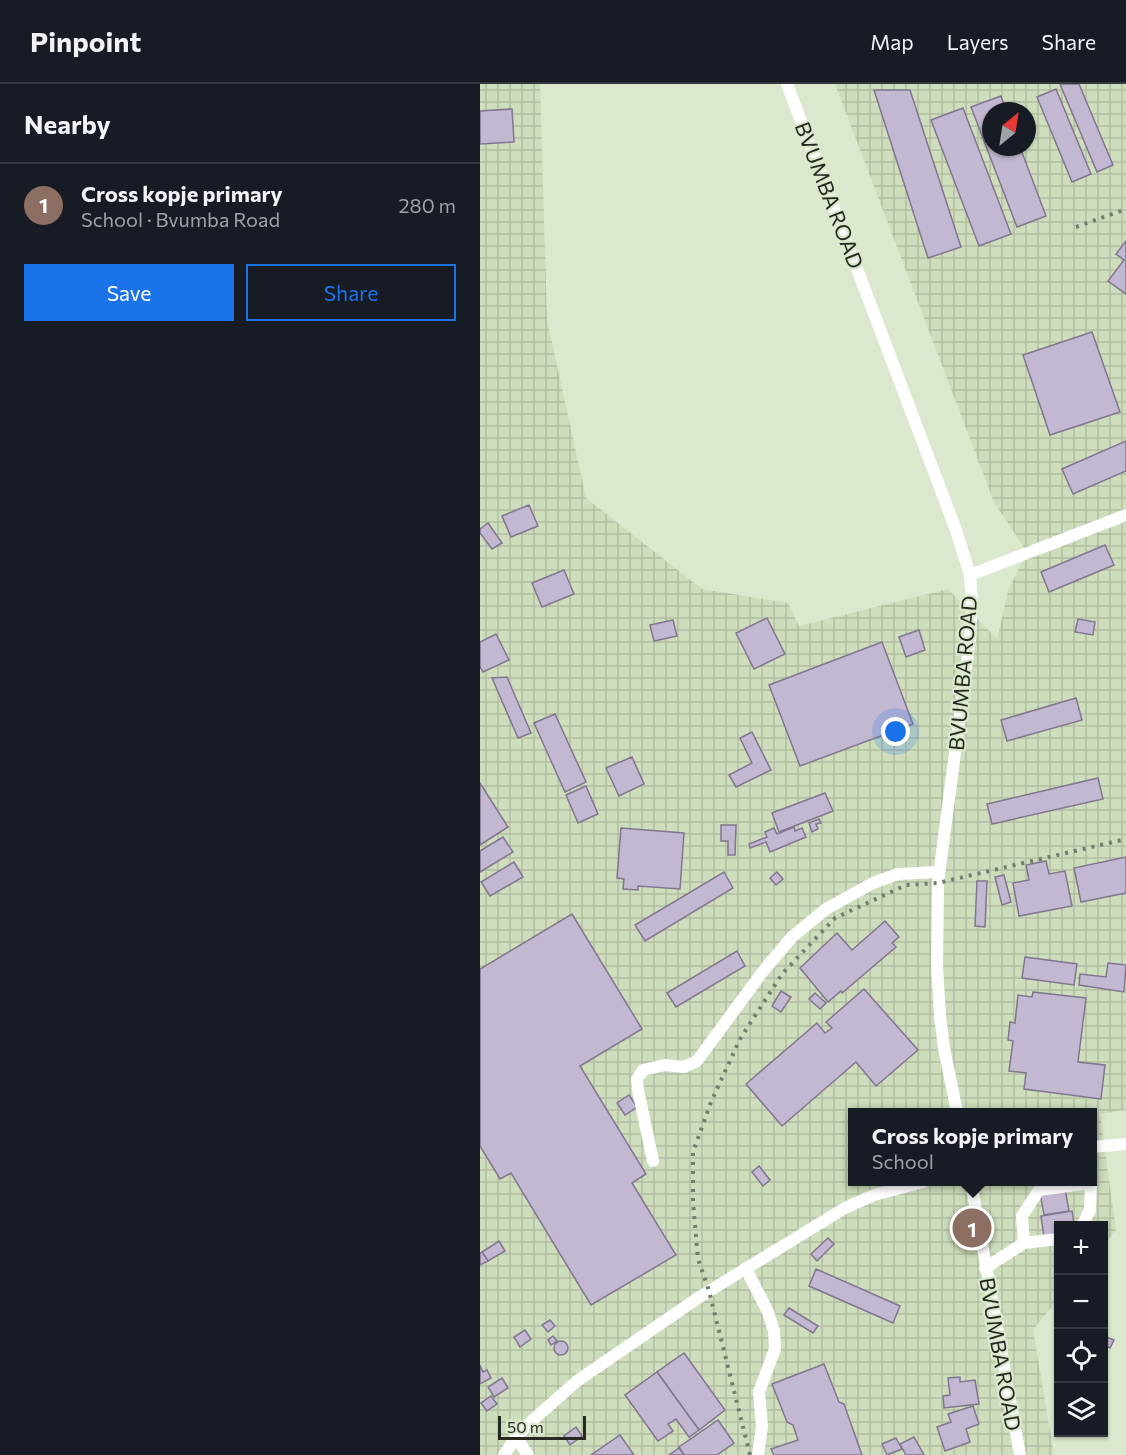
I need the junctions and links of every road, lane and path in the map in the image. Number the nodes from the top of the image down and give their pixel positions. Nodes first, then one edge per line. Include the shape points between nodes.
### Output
1 (787, 84) edge
2 (1126, 515) edge
3 (970, 575) junction
4 (939, 872) junction
5 (956, 1108) edge
6 (1126, 1144) edge
7 (1097, 1147) edge
8 (653, 1161) dead end
9 (908, 1186) edge
10 (972, 1186) edge
11 (1065, 1186) edge
12 (1091, 1186) edge
13 (1084, 1221) edge
14 (1054, 1240) edge
15 (1024, 1243) junction
16 (985, 1268) junction
17 (746, 1269) junction
18 (516, 1437) junction
19 (504, 1455) edge
20 (528, 1455) edge
21 (758, 1455) edge
22 (1020, 1455) edge

1 - 3 street, BVUMBA ROAD via 935,470
2 - 3 street
3 - 4 street, BVUMBA ROAD via 970,638
4 - 5 street, BVUMBA ROAD via 940,1016
4 - 8 street via 898,874 826,909 792,937 697,1061 643,1070 638,1090
6 - 7 street
9 - 17 street via 845,1208
10 - 16 street, BVUMBA ROAD
11 - 15 street via 1039,1190 1022,1216
12 - 13 street via 1090,1210
14 - 15 street
15 - 16 street
16 - 22 street, BVUMBA ROAD
17 - 18 street via 578,1381
17 - 21 street via 774,1331 775,1349 759,1392 762,1426
18 - 19 street
18 - 20 street

